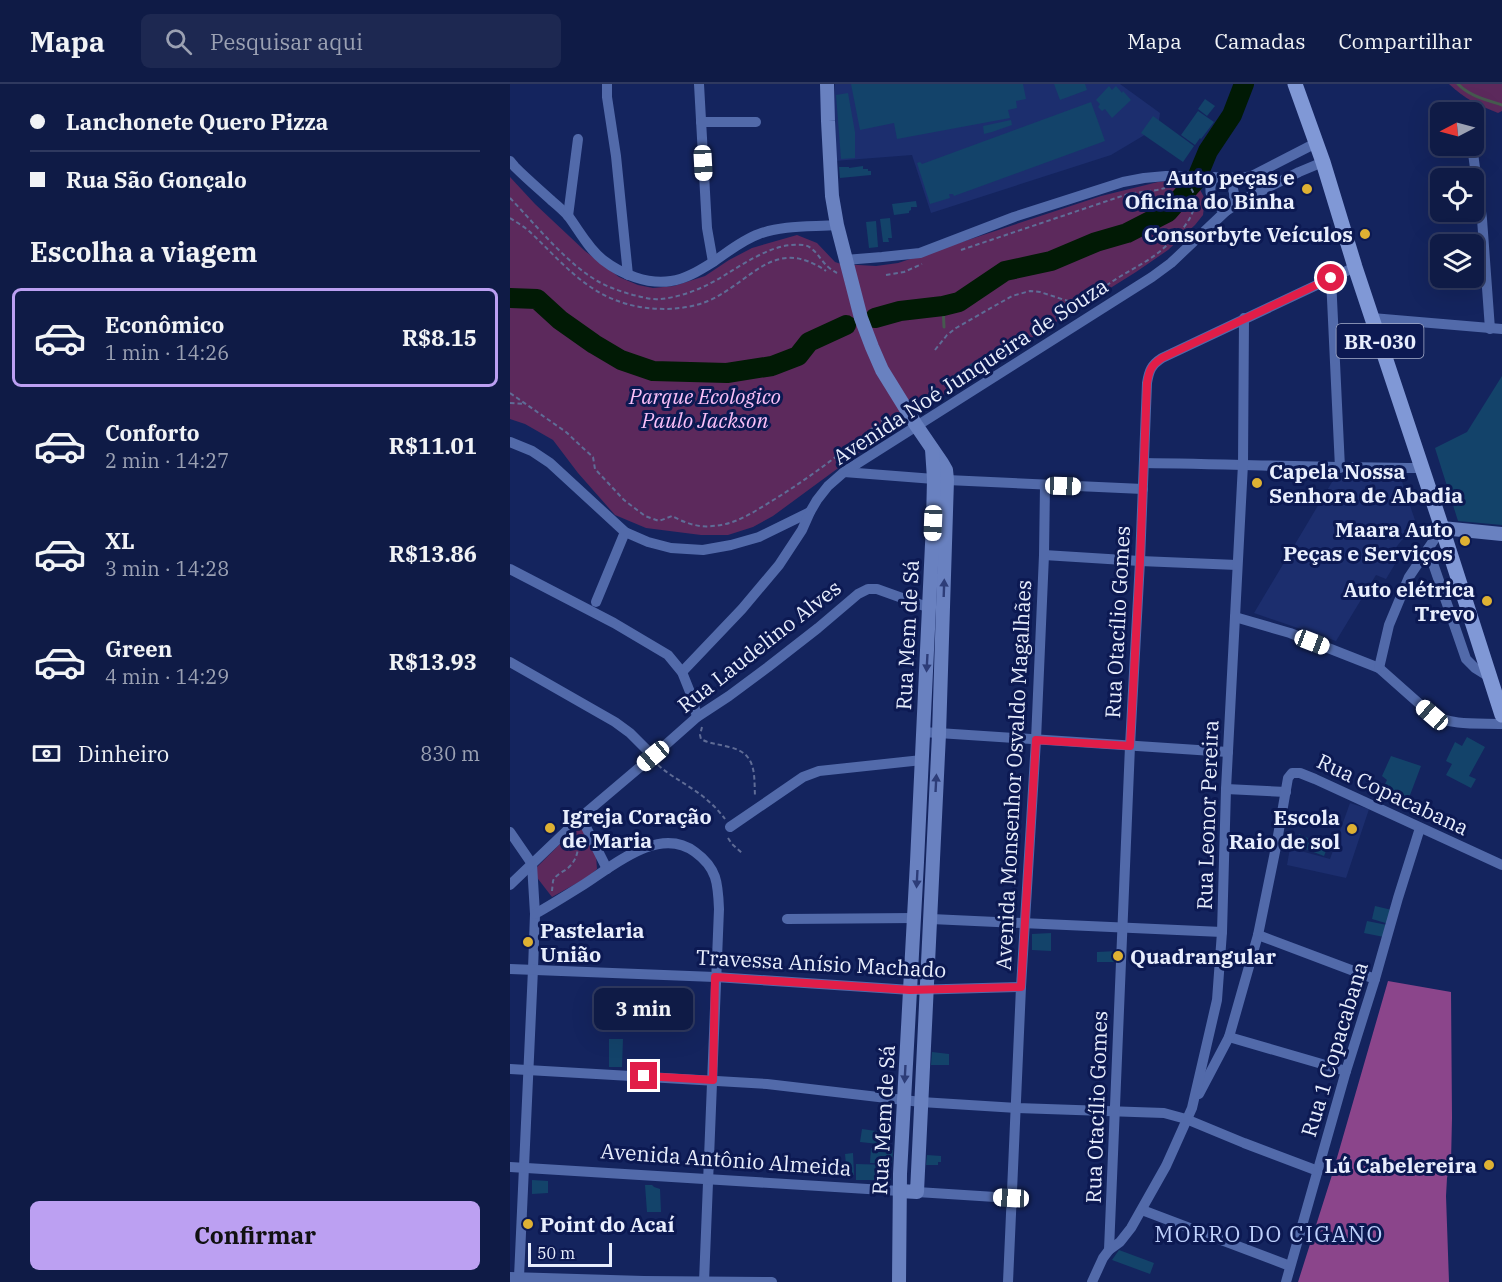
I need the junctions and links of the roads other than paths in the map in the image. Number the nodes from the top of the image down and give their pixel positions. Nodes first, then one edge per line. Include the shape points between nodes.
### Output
1 (607, 84) edge
2 (699, 84) edge
3 (827, 84) edge
4 (1295, 84) edge
5 (701, 122) junction
6 (756, 122) dead end
7 (578, 140) dead end
8 (1316, 143) junction
9 (1473, 156) edge
10 (510, 161) edge
11 (1323, 162) junction
12 (1219, 177) junction
13 (1230, 208) junction
14 (568, 216) junction
15 (837, 225) junction
16 (845, 260) junction
17 (713, 262) junction
18 (1354, 267) junction
19 (628, 275) junction
20 (1331, 278) junction
21 (1244, 318) junction
22 (1372, 318) junction
23 (1490, 329) junction
24 (1502, 329) edge
25 (916, 425) junction
26 (510, 442) edge
27 (1144, 463) junction
28 (1243, 464) junction
29 (1340, 468) junction
30 (1421, 468) junction
31 (844, 472) junction
32 (941, 480) junction
33 (1044, 485) junction
34 (1143, 489) junction
35 (810, 512) junction
36 (1442, 528) junction
37 (625, 532) junction
38 (1502, 534) edge
39 (1428, 549) junction
40 (1044, 555) junction
41 (1140, 561) junction
42 (1237, 565) junction
43 (510, 569) edge
44 (596, 602) dead end
45 (934, 612) junction
46 (1235, 617) junction
47 (510, 662) edge
48 (1379, 669) junction
49 (682, 672) junction
50 (1491, 678) junction
51 (700, 715) junction
52 (1502, 715) edge
53 (1502, 724) edge
54 (923, 732) junction
55 (939, 734) junction
56 (1036, 740) junction
57 (1130, 746) junction
58 (1228, 752) junction
59 (653, 756) junction
60 (922, 760) junction
61 (1227, 789) junction
62 (1286, 792) junction
63 (581, 817) junction
64 (730, 827) road end
65 (1420, 828) junction
66 (510, 832) edge
67 (532, 864) junction
68 (1502, 865) edge
69 (608, 869) junction
70 (510, 885) edge
71 (535, 914) junction
72 (914, 918) junction
73 (787, 919) dead end
74 (931, 919) junction
75 (1025, 924) junction
76 (1123, 927) junction
77 (1222, 932) junction
78 (1258, 935) junction
79 (510, 969) edge
80 (533, 969) junction
81 (715, 977) junction
82 (1375, 979) junction
83 (1021, 987) junction
84 (910, 990) junction
85 (926, 990) junction
86 (1229, 1037) junction
87 (510, 1069) edge
88 (528, 1070) junction
89 (1346, 1071) junction
90 (713, 1080) junction
91 (904, 1100) junction
92 (921, 1102) junction
93 (1017, 1108) junction
94 (1192, 1108) junction
95 (1114, 1112) junction
96 (1186, 1119) junction
97 (510, 1167) edge
98 (525, 1168) junction
99 (1318, 1171) junction
100 (708, 1179) junction
101 (900, 1191) junction
102 (917, 1192) junction
103 (1011, 1198) junction
104 (1142, 1210) junction
105 (1109, 1250) junction
106 (1290, 1266) junction
107 (515, 1277) edge
108 (661, 1282) edge
109 (704, 1282) edge
110 (772, 1282) edge
111 (898, 1282) edge
112 (1008, 1282) edge
113 (1092, 1282) edge
114 (1286, 1282) edge

1 - 19 street
2 - 5 street
3 - 15 street, Rua Mem de Sá
4 - 8 main road, BR-030
5 - 6 street
5 - 17 street via 707,228
7 - 14 street
8 - 11 main road, BR-030
8 - 12 street via 1252,176
9 - 23 street
10 - 14 street
11 - 13 street, Avenida Noé Junqueira de Souza
11 - 18 main road, BR-030
12 - 13 street via 1231,184 1235,194
12 - 13 street via 1210,186 1212,198 1216,206
12 - 16 street via 1166,176 1123,182 920,253
13 - 25 street, Avenida Noé Junqueira de Souza via 1152,278
14 - 19 street via 602,259
15 - 16 street, Rua Mem de Sá
15 - 17 street via 760,233
16 - 25 street, Rua Mem de Sá via 877,359
17 - 19 street via 671,281 647,281
18 - 20 street, Rua Otacílio Gomes
18 - 22 main road, BR-030
20 - 21 street, Rua Otacílio Gomes
20 - 29 street
21 - 27 street, Rua Otacílio Gomes via 1151,366
21 - 28 street, Rua Leonor Pereira
22 - 23 street
22 - 30 main road, BR-030
23 - 24 street
25 - 31 street, Avenida Noé Junqueira de Souza
25 - 32 street, Rua Mem de Sá via 946,470
26 - 37 street, Avenida Noé Junqueira de Souza via 550,463
27 - 28 street
27 - 34 street, Rua Otacílio Gomes
28 - 29 street
28 - 42 street, Rua Leonor Pereira
29 - 30 street
30 - 36 main road, BR-030
31 - 32 street
31 - 35 street, Avenida Noé Junqueira de Souza via 828,486
32 - 33 street
32 - 45 street, Rua Mem de Sá
33 - 34 street
33 - 40 street, Avenida Monsenhor Osvaldo Magalhães
34 - 41 street, Rua Otacílio Gomes
35 - 37 street, Avenida Noé Junqueira de Souza via 759,537 703,550 671,548
35 - 49 street via 779,566
36 - 38 street
36 - 39 street
36 - 50 main road, BR-030
37 - 44 street
39 - 48 street via 1409,577 1396,607
39 - 50 street via 1466,659
40 - 41 street
40 - 56 street, Avenida Monsenhor Osvaldo Magalhães
41 - 42 street
41 - 57 street, Rua Otacílio Gomes
42 - 46 street, Rua Leonor Pereira
43 - 49 street via 660,650
45 - 51 street, Rua Laudelino Alves via 868,589
45 -> 54 street, Rua Mem de Sá
45 - 55 street, Rua Mem de Sá
46 - 48 street via 1290,633
46 - 58 street, Rua Leonor Pereira
47 - 59 street via 615,722
48 - 53 street via 1437,718
49 - 51 street
50 - 52 main road, BR-030
51 - 59 street, Rua Laudelino Alves
54 - 55 street
54 - 60 street, Rua Mem de Sá
55 - 56 street
74 -> 55 street, Rua Mem de Sá
56 - 57 street
56 - 75 street, Avenida Monsenhor Osvaldo Magalhães
57 - 58 street
57 - 76 street, Rua Otacílio Gomes
58 - 61 street, Rua Leonor Pereira
59 - 63 street, Rua Laudelino Alves
60 - 64 street via 819,771 803,777
60 -> 72 street, Rua Mem de Sá
61 - 62 street
61 - 77 street, Rua Leonor Pereira
62 - 65 street, Rua Copacabana via 1288,778 1300,773
62 - 78 street
63 - 67 street, Rua Laudelino Alves
63 - 69 street
65 - 68 street, Rua Copacabana
65 - 82 street, Rua 1 Copacabana
66 - 67 street
67 - 70 street, Rua Laudelino Alves
67 - 71 street
69 - 71 street
69 - 81 street via 637,851 665,843 689,848 710,866 719,909
71 - 80 street
72 - 73 street
72 - 84 street, Rua Mem de Sá
74 - 75 street
74 - 85 street, Rua Mem de Sá
75 - 76 street
75 - 83 street, Avenida Monsenhor Osvaldo Magalhães
76 - 77 street
76 - 95 street, Rua Otacílio Gomes
77 - 94 street, Rua Leonor Pereira via 1217,1000
78 - 82 street
78 - 86 street
79 - 80 street, Travessa Anísio Machado
80 - 81 street, Travessa Anísio Machado
80 - 88 street
81 - 84 street, Travessa Anísio Machado
81 - 90 street
82 - 89 street, Rua 1 Copacabana
83 - 85 street, Travessa Anísio Machado
83 - 93 street, Avenida Monsenhor Osvaldo Magalhães
84 - 85 street, Travessa Anísio Machado
84 -> 91 street, Rua Mem de Sá
85 - 92 street, Rua Mem de Sá
86 - 89 street
86 - 94 street
87 - 88 street
88 - 90 street
88 - 98 street
89 - 99 street, Rua 1 Copacabana
90 - 91 street
90 - 100 street
91 - 92 street
91 - 101 street, Rua Mem de Sá
92 - 93 street
92 - 102 street, Rua Mem de Sá
93 - 95 street
93 - 103 street, Avenida Monsenhor Osvaldo Magalhães
94 - 96 street, Rua Leonor Pereira
95 - 96 street via 1164,1113
95 - 105 street, Rua Otacílio Gomes
96 - 99 street
96 - 104 street, Rua Leonor Pereira
97 - 98 street, Avenida Antônio Almeida
98 - 100 street, Avenida Antônio Almeida
98 - 107 street
99 - 106 street, Rua 1 Copacabana
100 - 101 street, Avenida Antônio Almeida
100 - 109 street
101 - 102 street, Avenida Antônio Almeida
101 - 111 street, Rua Mem de Sá
102 - 103 street, Avenida Antônio Almeida
103 - 112 street, Avenida Monsenhor Osvaldo Magalhães
104 - 105 street, Rua Leonor Pereira
104 - 106 street
105 - 113 street, Rua Leonor Pereira
106 - 114 street, Rua 1 Copacabana
107 - 108 street
108 - 109 street
109 - 110 street

